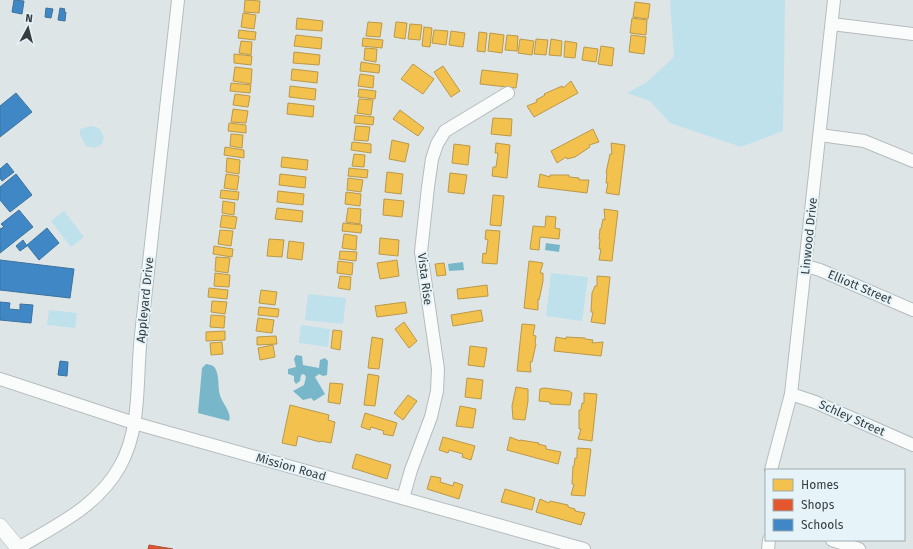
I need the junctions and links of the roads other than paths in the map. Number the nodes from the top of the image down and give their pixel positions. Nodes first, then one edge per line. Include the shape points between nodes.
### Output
1 (178, 0) edge
2 (834, 0) edge
3 (832, 24) junction
4 (913, 34) edge
5 (508, 93) dead end
6 (820, 135) junction
7 (913, 161) edge
8 (806, 266) junction
9 (913, 310) edge
10 (0, 379) edge
11 (791, 394) junction
12 (134, 423) junction
13 (913, 445) edge
14 (771, 469) edge
15 (403, 498) junction
16 (0, 526) edge
17 (835, 541) edge
18 (18, 548) edge
19 (584, 549) edge
20 (859, 549) edge

1 - 12 street, Appleyard Drive via 139,346
2 - 3 street, Linwood Drive
3 - 4 street
3 - 6 street, Linwood Drive
5 - 15 street, Vista Rise via 445,131 432,159 421,252 438,369 437,391 431,417
6 - 7 street via 864,141
6 - 8 street, Linwood Drive
8 - 9 street, Elliott Street
8 - 11 street, Linwood Drive
10 - 12 street, Mission Road
11 - 13 street, Schley Street
11 - 14 street, Linwood Drive
12 - 15 street, Mission Road
12 - 18 street, Appleyard Drive via 121,464 102,492 77,514
15 - 19 street, Mission Road
16 - 18 main road
17 - 20 street

